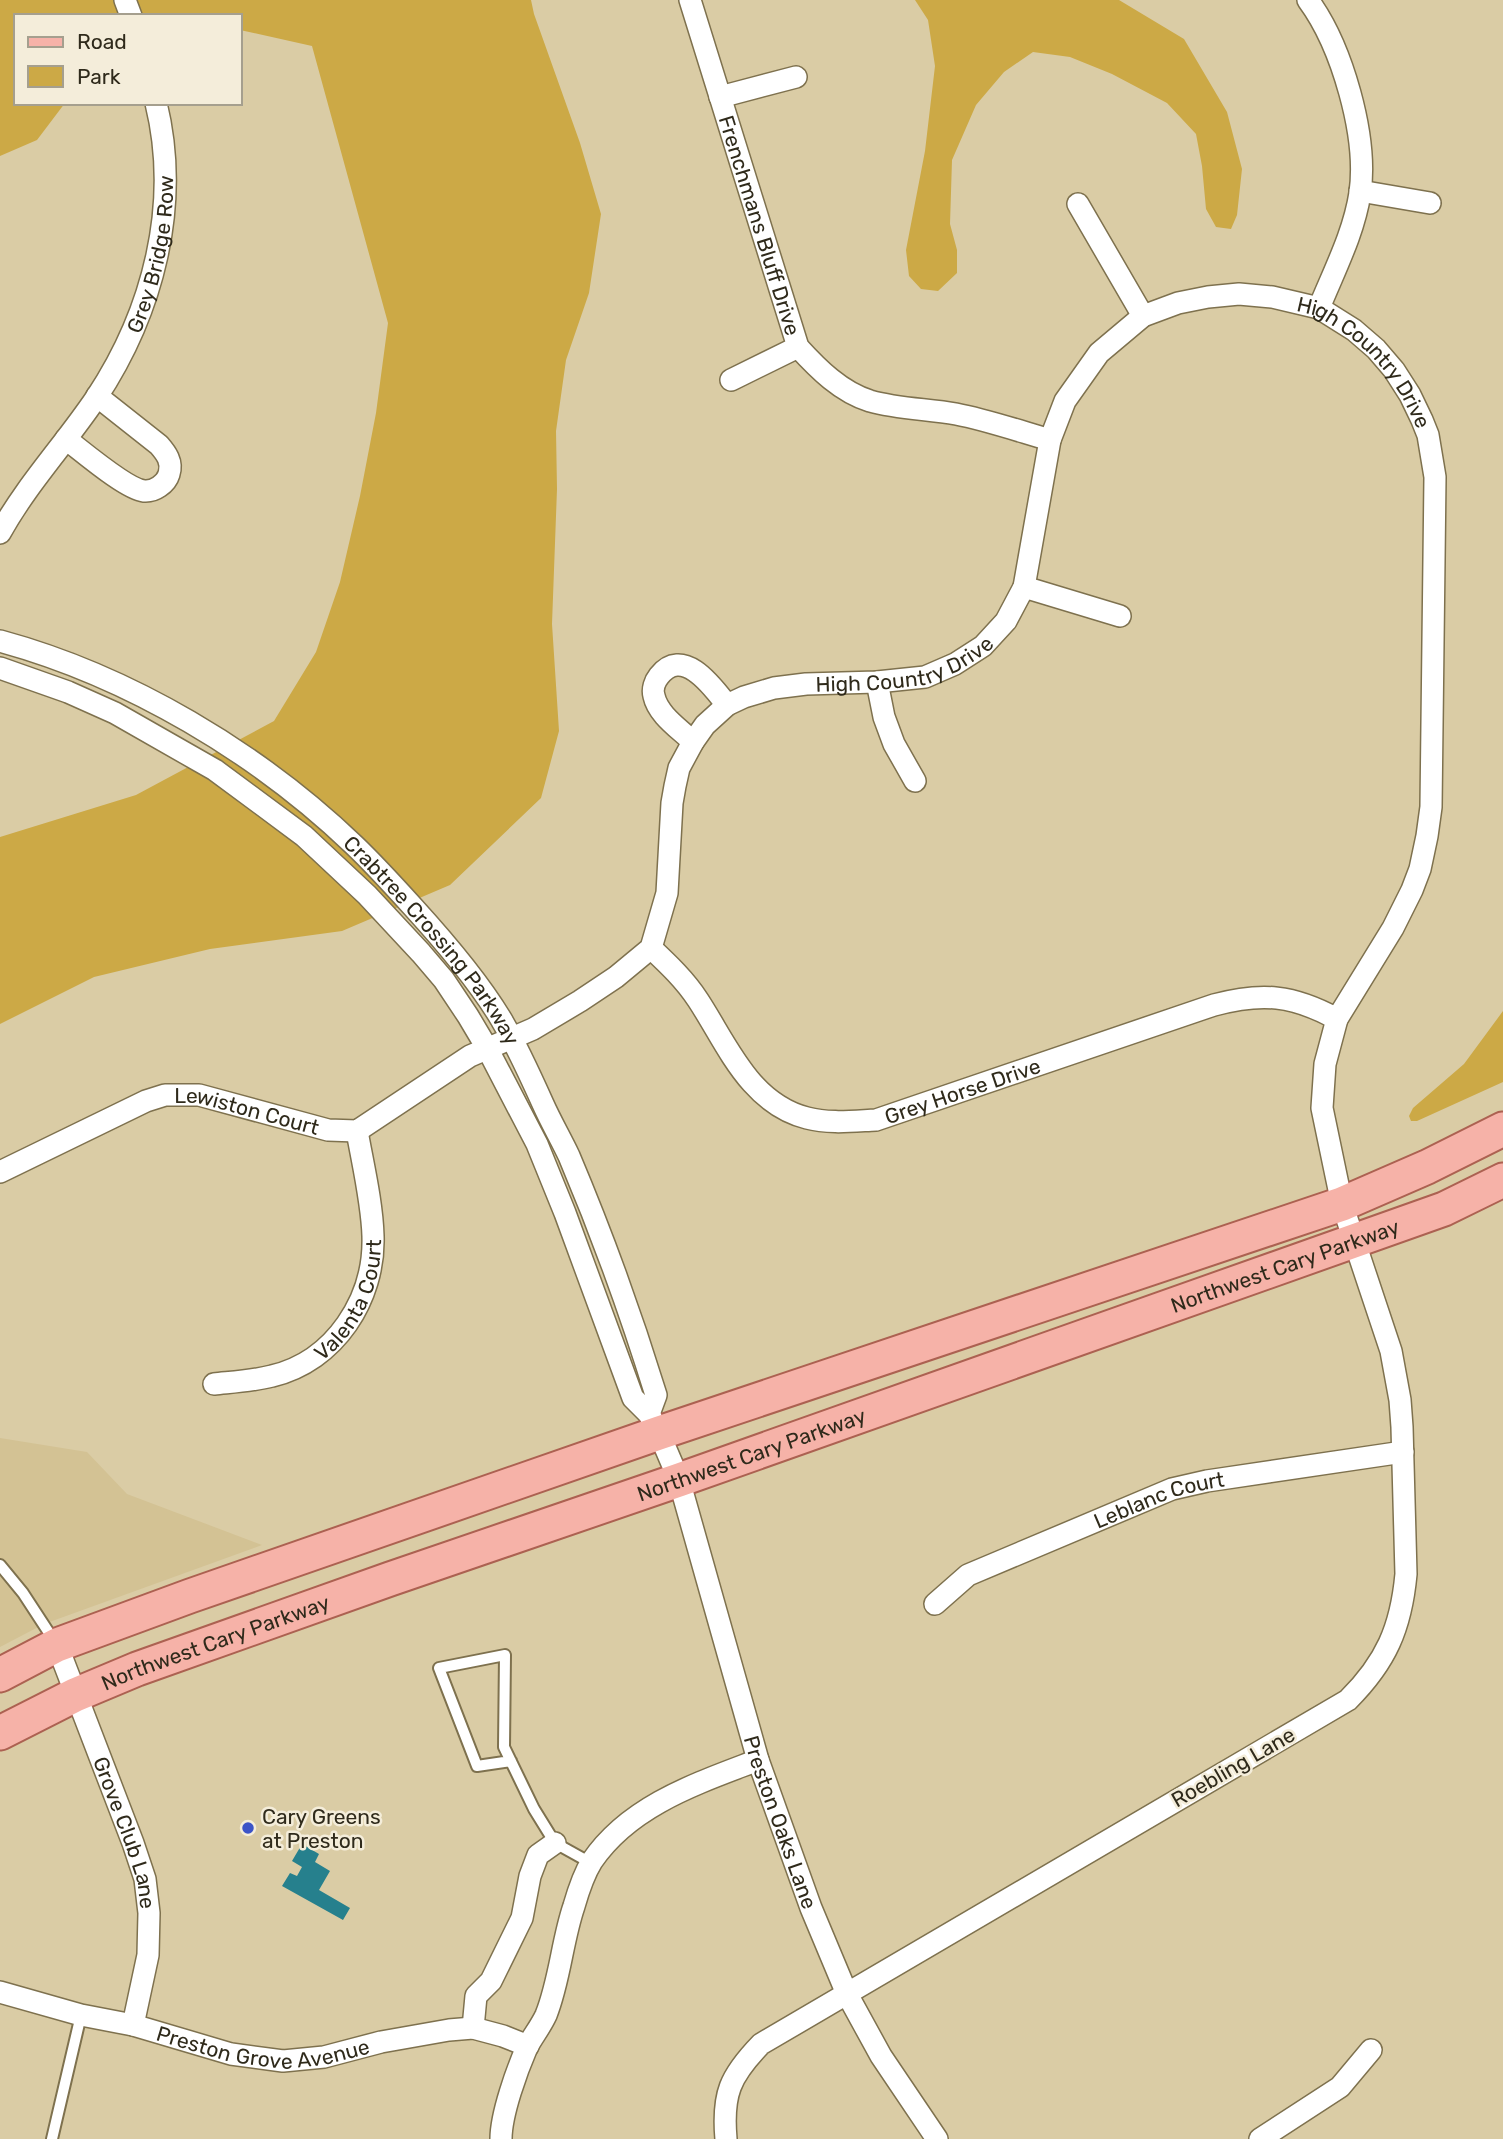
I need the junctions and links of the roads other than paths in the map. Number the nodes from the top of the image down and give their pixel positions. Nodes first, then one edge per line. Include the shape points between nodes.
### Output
1 (690, 0) edge
2 (1311, 1) edge
3 (796, 77) dead end
4 (720, 97) junction
5 (156, 105) edge
6 (1360, 191) junction
7 (1430, 203) dead end
8 (1078, 204) dead end
9 (1319, 308) junction
10 (1143, 316) junction
11 (797, 347) junction
12 (731, 380) dead end
13 (97, 396) junction
14 (66, 439) junction
15 (1050, 440) junction
16 (0, 533) edge
17 (1024, 587) junction
18 (1120, 616) dead end
19 (0, 641) edge
20 (0, 668) edge
21 (877, 682) junction
22 (727, 705) junction
23 (693, 742) junction
24 (915, 781) dead end
25 (651, 948) junction
26 (1337, 1019) junction
27 (511, 1038) junction
28 (487, 1048) junction
29 (1503, 1129) edge
30 (358, 1131) junction
31 (0, 1172) edge
32 (1503, 1180) edge
33 (1342, 1204) junction
34 (1353, 1241) junction
35 (214, 1384) dead end
36 (654, 1424) junction
37 (1403, 1452) junction
38 (679, 1480) junction
39 (0, 1564) edge
40 (934, 1604) dead end
41 (57, 1645) junction
42 (0, 1675) edge
43 (75, 1695) junction
44 (0, 1733) edge
45 (758, 1760) junction
46 (511, 1761) junction
47 (555, 1843) junction
48 (591, 1863) junction
49 (0, 1992) edge
50 (847, 1994) junction
51 (81, 2015) junction
52 (133, 2025) junction
53 (473, 2028) junction
54 (528, 2046) junction
55 (1371, 2050) dead end
56 (52, 2139) edge
57 (501, 2139) edge
58 (726, 2139) edge
59 (937, 2139) edge
60 (1259, 2139) edge

1 - 4 street, Frenchmans Bluff Drive
2 - 6 street via 1348,84 1360,148
3 - 4 street
4 - 11 street, Frenchmans Bluff Drive
5 - 13 street, Grey Bridge Row via 166,182 160,243 140,315
6 - 7 street
6 - 9 street
8 - 10 street
9 - 10 street, High Country Drive via 1239,294 1178,303
9 - 26 street, High Country Drive via 1354,330 1394,370 1428,435 1435,489 1427,836 1420,869 1398,918
10 - 15 street, High Country Drive via 1083,373 1065,401
11 - 12 street
11 - 15 street, Frenchmans Bluff Drive via 834,382 868,401 957,415
13 - 14 street, Grey Bridge Row
13 - 14 street via 166,453 171,465 165,483 143,491 129,485
14 - 16 street, Grey Bridge Row
15 - 17 street, High Country Drive
17 - 18 street
17 - 21 street, High Country Drive via 1006,621 982,646 955,664 925,677
19 - 27 street, Crabtree Crossing Parkway via 141,696 216,739 293,792 353,844 422,917 484,995
20 - 28 street, Crabtree Crossing Parkway via 68,692 144,728 215,770 303,836 421,953
21 - 22 street, High Country Drive via 774,688
21 - 24 street via 894,744
22 - 23 street, High Country Drive
22 - 23 street via 691,667 674,666 661,672 654,695 660,709
23 - 25 street, High Country Drive via 675,786 667,892
25 - 26 street, Grey Horse Drive via 697,998 741,1071 777,1105 807,1118 876,1119 1237,999 1299,1001
25 - 27 street via 580,1001
26 - 33 street, High Country Drive via 1325,1064 1322,1108
27 - 28 street
27 - 36 street, Crabtree Crossing Parkway via 599,1228 656,1395
28 - 30 street
28 - 36 street, Crabtree Crossing Parkway via 551,1175 633,1398
29 - 33 main road, Northwest Cary Parkway
30 - 31 street, Lewiston Court via 328,1130 222,1099 165,1095
30 - 35 street, Valenta Court via 373,1262 355,1313 340,1334 309,1361 272,1376
32 - 34 main road, Northwest Cary Parkway via 1444,1209
33 - 34 street, Roebling Lane
33 - 36 main road, Northwest Cary Parkway
34 - 37 street, Roebling Lane via 1391,1351
34 - 38 main road, Northwest Cary Parkway
36 - 38 street, Crabtree Crossing Parkway
36 - 41 main road, Northwest Cary Parkway
37 - 40 street, Leblanc Court via 1172,1489 968,1575
37 - 50 street, Roebling Lane via 1406,1574 1401,1610 1384,1656 1348,1700
38 - 43 main road, Northwest Cary Parkway via 214,1641
38 - 45 street, Preston Oaks Lane
39 - 41 lane
41 - 42 main road, Northwest Cary Parkway
41 - 43 street, Grove Club Lane
43 - 44 main road, Northwest Cary Parkway
43 - 52 street, Grove Club Lane via 145,1879 148,1955
45 - 48 street via 653,1806 623,1827
45 - 50 street, Preston Oaks Lane
46 - 46 lane via 504,1747 505,1655 439,1668 477,1766
46 - 47 lane
47 - 48 lane
47 - 53 street via 538,1855 522,1918 491,1981 476,1996
48 - 54 street via 574,1905 545,2016
49 - 51 street, Preston Grove Avenue
50 - 58 street, Roebling Lane via 761,2044 740,2066 727,2101
50 - 59 street, Preston Oaks Lane via 881,2056
51 - 52 street, Preston Grove Avenue
51 - 56 lane
52 - 53 street, Preston Grove Avenue via 231,2054 283,2061
53 - 54 street, Preston Grove Avenue
54 - 57 street
55 - 60 street via 1340,2087

